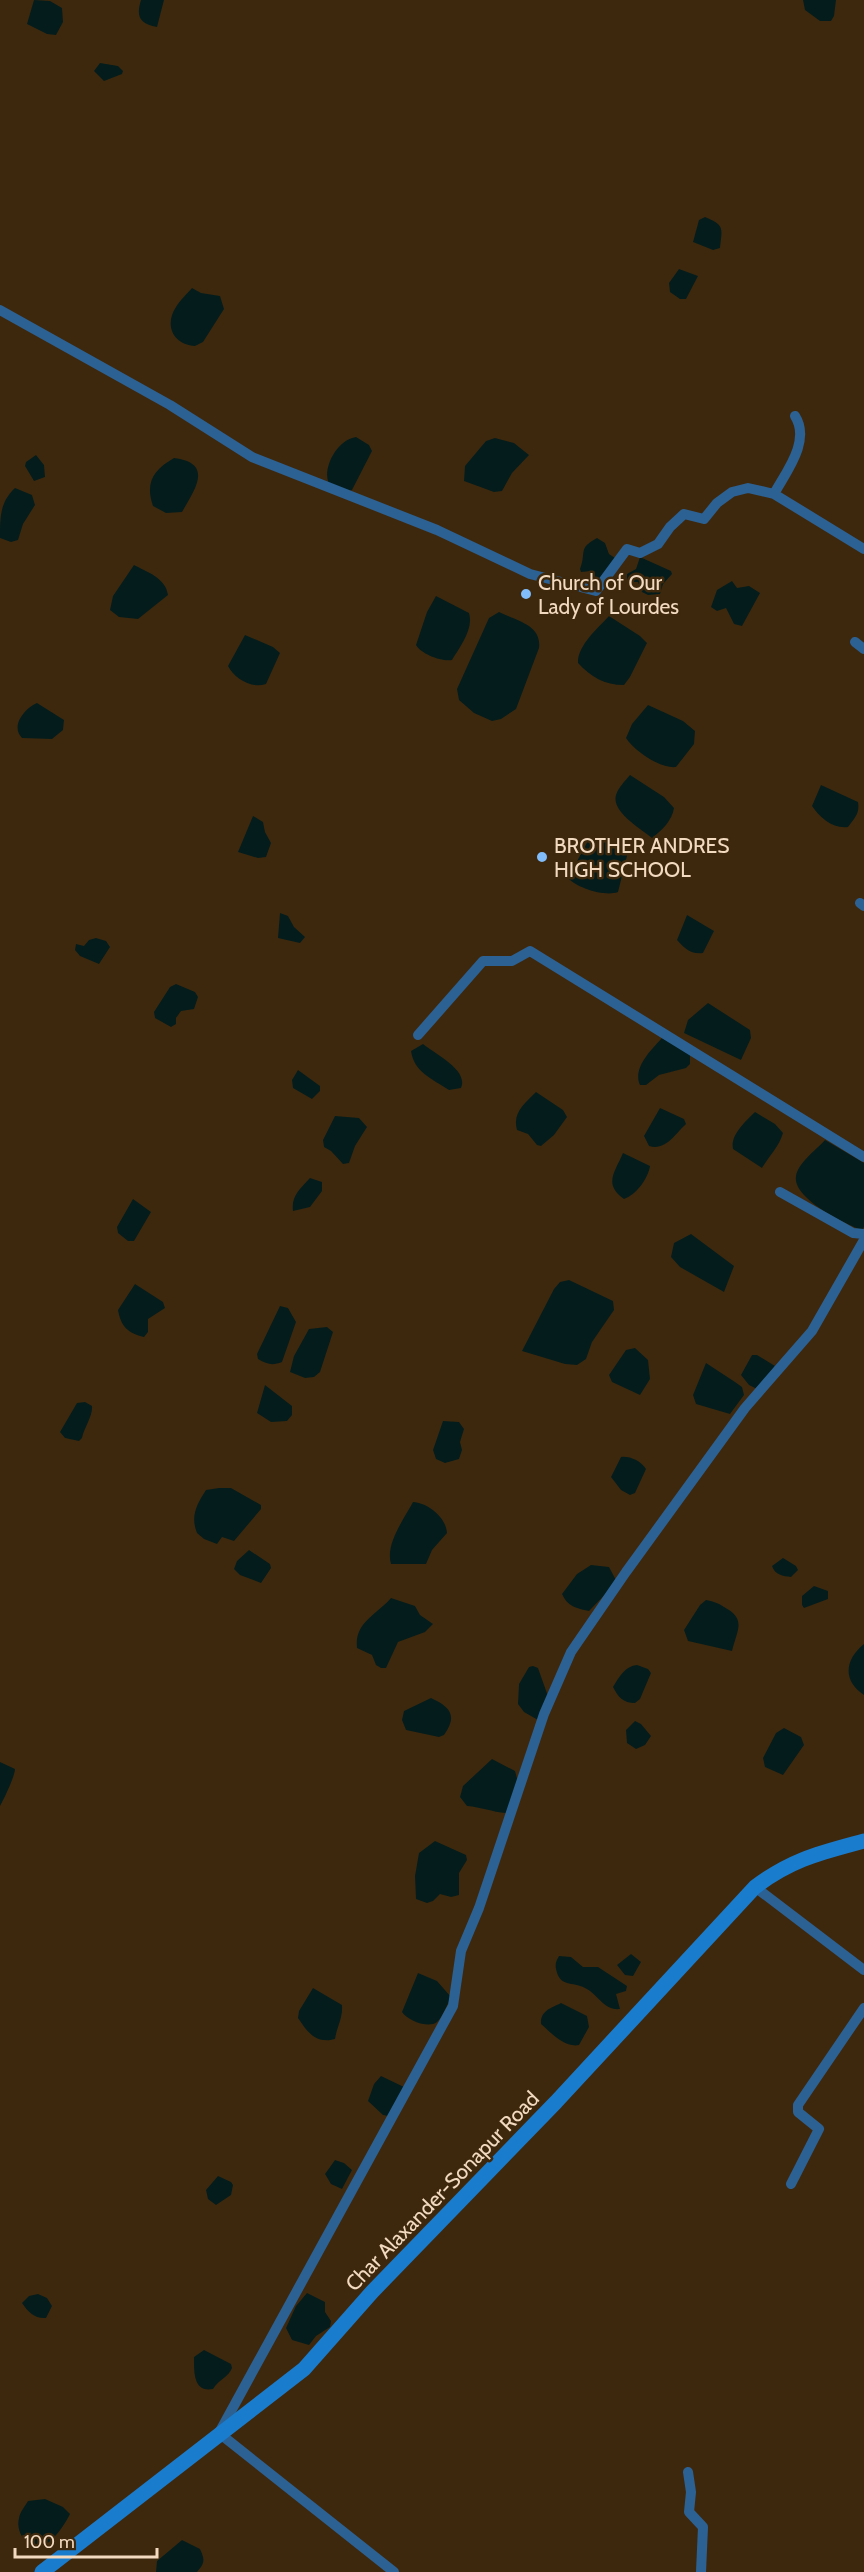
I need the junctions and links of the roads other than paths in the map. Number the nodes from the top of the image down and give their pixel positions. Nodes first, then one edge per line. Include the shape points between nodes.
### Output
1 (0, 310) edge
2 (795, 416) dead end
3 (774, 494) junction
4 (864, 549) edge
5 (418, 1035) dead end
6 (864, 1157) edge
7 (780, 1192) dead end
8 (864, 1234) edge
9 (864, 1240) edge
10 (864, 1841) edge
11 (755, 1887) junction
12 (864, 1970) edge
13 (864, 2008) edge
14 (791, 2184) dead end
15 (219, 2433) junction
16 (688, 2472) dead end
17 (42, 2572) edge
18 (394, 2572) edge
19 (701, 2572) edge

1 - 3 street via 170,405 252,457 437,530 530,574 596,591 627,549 640,553 658,544 684,514 704,519 732,492 748,488
2 - 3 street via 801,441
3 - 4 street
5 - 6 street via 483,961 512,961 530,951
7 - 8 street via 853,1233
9 - 15 street via 812,1331 745,1408 571,1652 544,1714 461,1951 453,2006
10 - 11 main road, Char Alaxander-Sonapur Road via 812,1855 780,1869
11 - 12 street
11 - 15 main road, Char Alaxander-Sonapur Road via 304,2369
13 - 14 street via 798,2105 798,2112 819,2129
15 - 17 main road, Char Alaxander-Sonapur Road
15 - 18 street
16 - 19 street via 689,2512 703,2527

